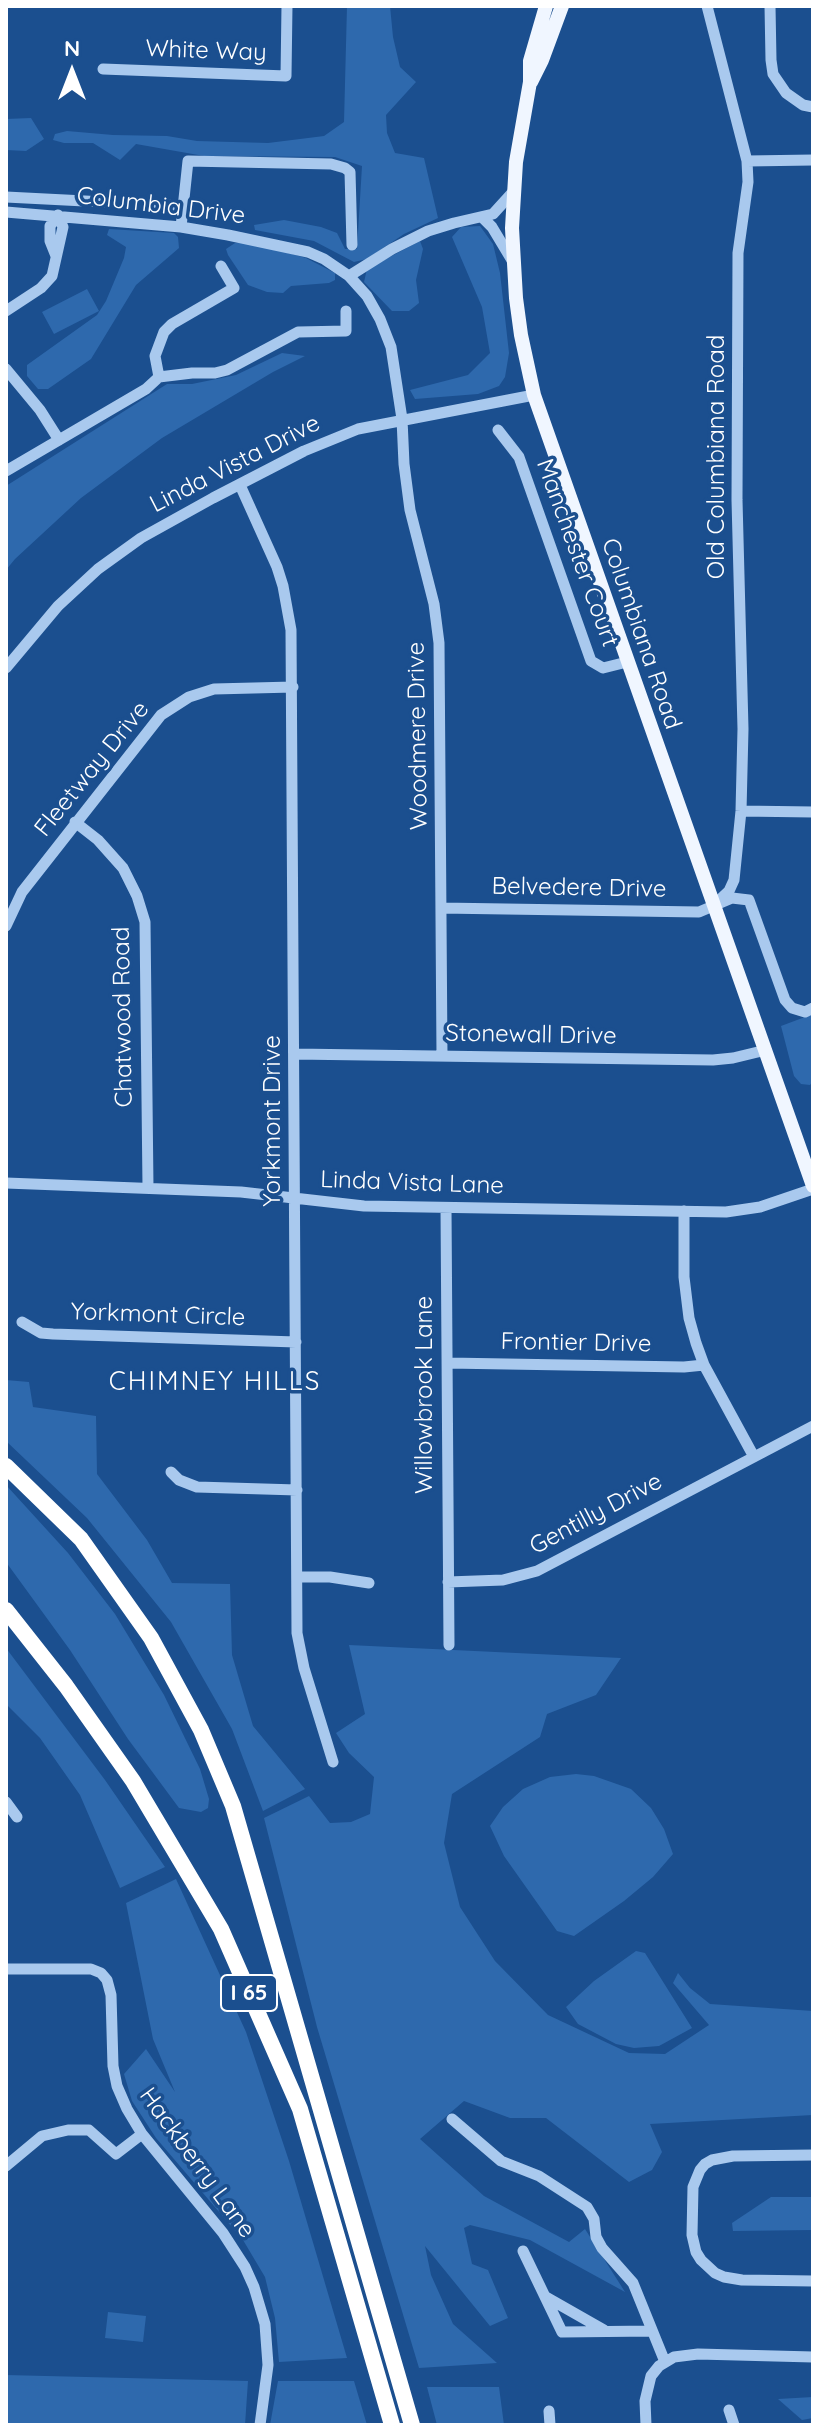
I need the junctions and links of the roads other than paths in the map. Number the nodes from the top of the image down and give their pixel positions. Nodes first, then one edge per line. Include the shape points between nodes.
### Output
1 (287, 6) edge
2 (546, 6) edge
3 (562, 6) edge
4 (707, 6) edge
5 (770, 6) edge
6 (103, 69) dead end
7 (530, 82) junction
8 (813, 107) edge
9 (813, 160) edge
10 (747, 161) junction
11 (513, 192) junction
12 (6, 197) edge
13 (183, 206) junction
14 (6, 212) edge
15 (58, 215) junction
16 (483, 218) junction
17 (181, 227) junction
18 (352, 245) dead end
19 (513, 262) junction
20 (221, 266) dead end
21 (349, 276) junction
22 (6, 311) edge
23 (346, 311) dead end
24 (6, 369) edge
25 (159, 377) junction
26 (534, 395) junction
27 (402, 419) junction
28 (498, 430) dead end
29 (59, 440) junction
30 (6, 471) edge
31 (240, 485) junction
32 (627, 662) junction
33 (6, 668) edge
34 (293, 687) junction
35 (741, 811) junction
36 (813, 812) edge
37 (75, 822) junction
38 (714, 905) junction
39 (441, 908) junction
40 (6, 926) edge
41 (813, 1008) edge
42 (766, 1050) junction
43 (295, 1054) junction
44 (442, 1056) junction
45 (6, 1183) edge
46 (148, 1187) junction
47 (813, 1187) edge
48 (295, 1198) junction
49 (446, 1208) junction
50 (684, 1211) junction
51 (22, 1322) dead end
52 (296, 1342) junction
53 (448, 1363) junction
54 (704, 1365) junction
55 (813, 1426) edge
56 (753, 1455) junction
57 (6, 1466) edge
58 (171, 1472) dead end
59 (297, 1490) junction
60 (297, 1577) junction
61 (448, 1582) junction
62 (369, 1583) dead end
63 (6, 1610) edge
64 (449, 1645) dead end
65 (333, 1762) dead end
66 (6, 1802) edge
67 (17, 1817) dead end
68 (6, 1969) edge
69 (452, 2119) dead end
70 (142, 2134) junction
71 (813, 2155) edge
72 (6, 2166) edge
73 (523, 2251) dead end
74 (813, 2281) edge
75 (545, 2297) junction
76 (652, 2331) junction
77 (607, 2332) junction
78 (813, 2357) edge
79 (665, 2362) junction
80 (729, 2410) dead end
81 (549, 2411) dead end
82 (260, 2425) edge
83 (392, 2425) edge
84 (412, 2425) edge
85 (550, 2425) edge
86 (646, 2425) edge
87 (734, 2425) edge

1 - 6 street, White Way via 286,76
2 - 7 main road, Columbiana Road via 530,61
3 - 7 main road, Columbiana Road
4 - 10 street, Old Columbiana Road
5 - 8 street via 773,74 786,93
7 - 11 main road, Columbiana Road
9 - 10 street
10 - 35 street, Old Columbiana Road via 738,253
11 - 16 street
11 - 19 main road, Columbiana Road
12 - 13 street
13 - 17 street
13 - 18 street via 188,161 338,165 350,172
14 - 15 street, Columbia Drive
15 - 17 street, Columbia Drive
15 - 22 street via 50,226 56,256 47,283
16 - 19 street
16 - 21 street via 428,231
17 - 21 street, Columbia Drive via 308,252
19 - 26 main road, Columbiana Road
20 - 25 street via 234,288 164,332 155,356
21 - 27 street, Woodmere Drive via 385,330
23 - 25 street via 346,331 298,332 227,370
24 - 29 street
25 - 29 street
26 - 27 street, Linda Vista Drive
26 - 32 main road, Columbiana Road
27 - 31 street, Linda Vista Drive via 342,434
27 - 39 street, Woodmere Drive via 410,510 439,643
28 - 32 street, Manchester Court via 519,457 591,661 603,668
29 - 30 street
31 - 33 street, Linda Vista Drive via 165,524 108,562 58,606
31 - 34 street, Yorkmont Drive via 283,586
32 - 38 main road, Columbiana Road
34 - 37 street, Fleetway Drive via 214,689 178,702 155,722
34 - 43 street, Yorkmont Drive
35 - 36 street
35 - 38 street, Old Columbiana Road via 734,880
37 - 40 street, Fleetway Drive via 22,892
37 - 46 street, Chatwood Road via 123,868 145,922
38 - 39 street, Belvedere Drive via 699,912
38 - 41 street, Belvedere Drive via 732,898 749,900 785,1000 805,1012
38 - 42 main road, Columbiana Road
39 - 44 street, Woodmere Drive
42 - 44 street, Stonewall Drive via 713,1060
42 - 47 main road, Columbiana Road
43 - 44 street, Stonewall Drive
43 - 48 street, Yorkmont Drive
45 - 46 street, Linda Vista Lane
46 - 48 street, Linda Vista Lane
47 - 50 street, Linda Vista Lane via 747,1210
48 - 49 street, Linda Vista Lane
48 - 52 street, Yorkmont Drive
49 - 50 street, Linda Vista Lane
49 - 53 street, Willowbrook Lane
50 - 54 street via 686,1298
51 - 52 street, Yorkmont Circle via 53,1334
52 - 59 street, Yorkmont Drive
53 - 54 street, Frontier Drive
53 - 61 street, Willowbrook Lane
54 - 56 street
55 - 56 street, Gentilly Drive
56 - 61 street, Gentilly Drive via 537,1571 503,1580
57 - 84 highway, I 65 via 81,1539 151,1638 196,1718 233,1806
58 - 59 street via 197,1487
59 - 60 street, Yorkmont Drive
60 - 62 street
60 - 65 street, Yorkmont Drive via 300,1656
61 - 64 street
63 - 83 highway, I 65 via 133,1781 221,1929 300,2109
66 - 67 street
68 - 70 street, Hackberry Lane via 83,1968 104,1975 111,1989 117,2086
69 - 76 street via 501,2161 539,2176 587,2207 596,2237 633,2283
70 - 72 street via 116,2154 89,2130 42,2136
70 - 82 street, Hackberry Lane via 223,2233 254,2287 265,2324 268,2365
71 - 74 street via 733,2156 705,2164 693,2187 692,2235 707,2268 724,2277
73 - 75 street
75 - 77 street
75 - 77 street via 562,2332
76 - 77 street
76 - 79 street
78 - 79 street via 686,2354
79 - 86 street via 651,2376
80 - 87 street
81 - 85 street

